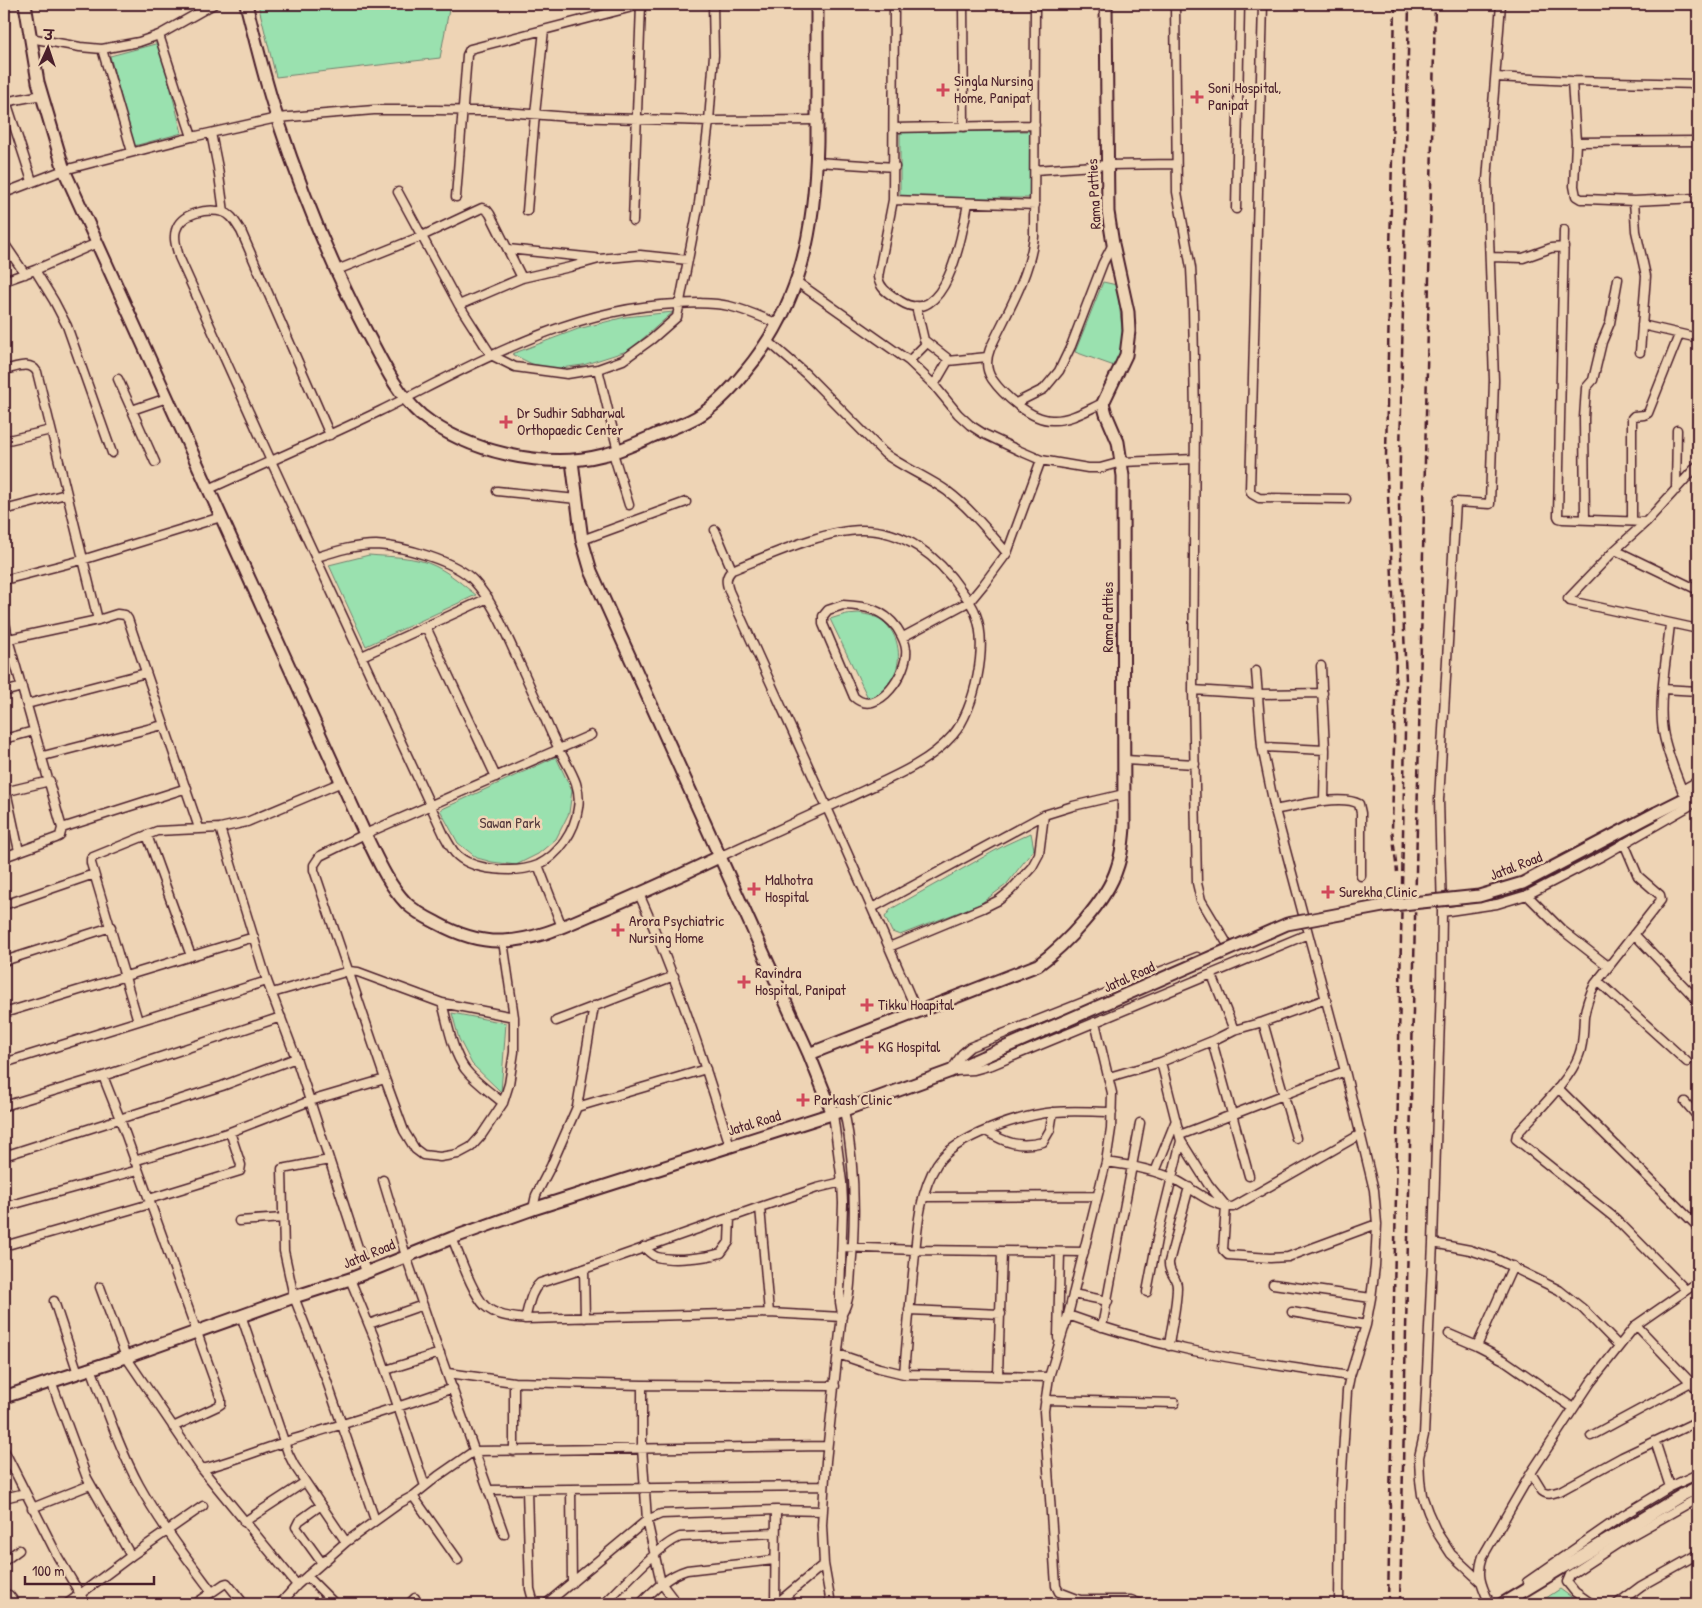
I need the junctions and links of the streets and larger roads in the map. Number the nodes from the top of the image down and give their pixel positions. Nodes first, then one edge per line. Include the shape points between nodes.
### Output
1 (25, 4) edge
2 (214, 4) edge
3 (246, 4) edge
4 (642, 4) edge
5 (713, 4) edge
6 (817, 4) edge
7 (894, 4) edge
8 (962, 4) edge
9 (1035, 4) edge
10 (1106, 4) edge
11 (1175, 4) edge
12 (1240, 4) edge
13 (1263, 4) edge
14 (1501, 4) edge
15 (544, 30) junction
16 (159, 34) junction
17 (30, 38) junction
18 (102, 49) junction
19 (1496, 78) junction
20 (1572, 81) junction
21 (1698, 84) edge
22 (42, 95) junction
23 (5, 101) edge
24 (463, 110) junction
25 (535, 114) junction
26 (277, 118) junction
27 (636, 119) junction
28 (818, 120) junction
29 (709, 121) junction
30 (1035, 125) junction
31 (964, 127) junction
32 (894, 128) junction
33 (211, 133) junction
34 (192, 137) junction
35 (1698, 141) edge
36 (1576, 142) junction
37 (132, 152) junction
38 (817, 162) junction
39 (1176, 164) junction
40 (1108, 165) junction
41 (895, 167) junction
42 (64, 170) junction
43 (1036, 170) junction
44 (32, 181) junction
45 (4, 183) edge
46 (6, 191) edge
47 (398, 192) dead end
48 (456, 197) dead end
49 (1698, 198) edge
50 (894, 200) junction
51 (1634, 201) junction
52 (968, 203) junction
53 (1036, 205) junction
54 (1236, 209) dead end
55 (527, 211) dead end
56 (224, 212) junction
57 (633, 221) dead end
58 (1564, 230) dead end
59 (422, 236) junction
60 (4, 243) edge
61 (97, 243) junction
62 (1113, 244) junction
63 (1564, 247) junction
64 (508, 249) junction
65 (1490, 256) junction
66 (599, 258) junction
67 (688, 260) junction
68 (35, 270) junction
69 (337, 270) junction
70 (25, 274) junction
71 (522, 278) junction
72 (1618, 279) dead end
73 (4, 281) edge
74 (797, 282) junction
75 (680, 304) junction
76 (459, 305) junction
77 (916, 306) junction
78 (778, 324) junction
79 (1642, 325) junction
80 (1679, 335) junction
81 (1698, 338) edge
82 (768, 341) junction
83 (927, 343) junction
84 (1640, 352) dead end
85 (491, 355) junction
86 (987, 357) junction
87 (909, 361) junction
88 (948, 361) junction
89 (598, 369) junction
90 (4, 370) edge
91 (118, 380) dead end
92 (934, 385) junction
93 (167, 398) junction
94 (406, 398) junction
95 (1016, 403) junction
96 (1103, 403) junction
97 (132, 410) junction
98 (50, 430) junction
99 (1677, 430) dead end
100 (330, 435) junction
101 (4, 441) edge
102 (615, 452) junction
103 (112, 453) dead end
104 (1195, 459) junction
105 (1041, 460) junction
106 (271, 461) junction
107 (572, 461) junction
108 (155, 462) dead end
109 (1122, 462) junction
110 (1698, 465) edge
111 (208, 489) junction
112 (497, 490) dead end
113 (1676, 490) junction
114 (66, 494) junction
115 (577, 499) junction
116 (1346, 499) dead end
117 (686, 502) dead end
118 (629, 505) dead end
119 (4, 510) edge
120 (221, 517) junction
121 (1585, 519) junction
122 (1632, 521) junction
123 (1646, 522) junction
124 (715, 530) dead end
125 (582, 540) junction
126 (1615, 550) junction
127 (1007, 553) junction
128 (317, 557) junction
129 (82, 560) junction
130 (732, 570) junction
131 (4, 580) edge
132 (1698, 590) edge
133 (488, 598) junction
134 (970, 602) junction
135 (4, 616) edge
136 (98, 620) junction
137 (1670, 624) junction
138 (426, 627) junction
139 (1698, 629) edge
140 (903, 637) junction
141 (6, 639) edge
142 (362, 656) junction
143 (1321, 666) dead end
144 (1256, 672) dead end
145 (146, 673) junction
146 (22, 687) junction
147 (1663, 689) junction
148 (1193, 690) junction
149 (1698, 691) edge
150 (4, 692) edge
151 (1323, 693) junction
152 (1258, 694) junction
153 (26, 704) junction
154 (163, 725) junction
155 (34, 731) junction
156 (591, 735) dead end
157 (4, 739) edge
158 (1262, 747) junction
159 (559, 748) junction
160 (1325, 750) junction
161 (43, 756) junction
162 (1125, 760) junction
163 (1195, 764) junction
164 (496, 777) junction
165 (50, 781) junction
166 (1698, 781) edge
167 (342, 782) junction
168 (187, 788) junction
169 (5, 792) edge
170 (1698, 792) edge
171 (1124, 794) junction
172 (1324, 801) junction
173 (1698, 801) edge
174 (431, 806) junction
175 (826, 808) junction
176 (1275, 810) junction
177 (1044, 816) junction
178 (62, 828) junction
179 (200, 828) junction
180 (220, 828) junction
181 (366, 834) junction
182 (147, 835) junction
183 (1624, 843) junction
184 (19, 850) junction
185 (4, 857) edge
186 (719, 857) junction
187 (538, 865) junction
188 (94, 874) junction
189 (1361, 876) dead end
190 (639, 894) junction
191 (1527, 895) junction
192 (4, 905) edge
193 (872, 908) junction
194 (1442, 912) junction
195 (1303, 913) junction
196 (111, 927) junction
197 (562, 927) junction
198 (1308, 934) junction
199 (1634, 934) junction
200 (254, 937) junction
201 (503, 941) junction
202 (1228, 945) junction
203 (889, 947) junction
204 (190, 956) junction
205 (4, 961) edge
206 (1608, 966) junction
207 (349, 972) junction
208 (1212, 974) junction
209 (125, 976) junction
210 (674, 976) junction
211 (1598, 980) junction
212 (267, 981) junction
213 (272, 993) junction
214 (1326, 999) junction
215 (1698, 1001) edge
216 (442, 1003) junction
217 (594, 1006) junction
218 (918, 1012) junction
219 (4, 1013) edge
220 (281, 1017) junction
221 (514, 1017) junction
222 (556, 1020) dead end
223 (138, 1021) junction
224 (1094, 1022) junction
225 (1263, 1022) junction
226 (1234, 1030) junction
227 (1212, 1041) junction
228 (809, 1054) junction
229 (296, 1058) junction
230 (1161, 1062) junction
231 (1687, 1062) dead end
232 (4, 1063) edge
233 (706, 1069) junction
234 (951, 1071) junction
235 (1345, 1071) junction
236 (103, 1076) junction
237 (1109, 1077) junction
238 (384, 1080) junction
239 (1558, 1088) junction
240 (1284, 1095) junction
241 (310, 1101) junction
242 (503, 1102) junction
243 (1685, 1102) dead end
244 (4, 1106) edge
245 (577, 1107) junction
246 (838, 1112) junction
247 (1053, 1112) junction
248 (1112, 1112) junction
249 (1232, 1115) junction
250 (1698, 1117) edge
251 (120, 1119) junction
252 (1176, 1120) junction
253 (1140, 1123) dead end
254 (986, 1131) junction
255 (230, 1132) junction
256 (1361, 1134) junction
257 (1181, 1138) junction
258 (1296, 1138) dead end
259 (730, 1146) junction
260 (4, 1156) edge
261 (329, 1160) junction
262 (134, 1161) junction
263 (1106, 1162) junction
264 (1133, 1166) junction
265 (138, 1170) junction
266 (1154, 1172) junction
267 (1249, 1176) dead end
268 (1172, 1178) junction
269 (383, 1180) dead end
270 (842, 1182) junction
271 (1189, 1187) junction
272 (1096, 1196) junction
273 (924, 1197) junction
274 (150, 1202) junction
275 (1226, 1206) junction
276 (4, 1207) edge
277 (760, 1207) junction
278 (533, 1209) junction
279 (730, 1217) junction
280 (283, 1218) junction
281 (239, 1221) dead end
282 (1377, 1224) junction
283 (1698, 1227) edge
284 (452, 1238) junction
285 (1434, 1243) junction
286 (4, 1246) edge
287 (644, 1247) junction
288 (842, 1247) junction
289 (853, 1247) junction
290 (916, 1250) junction
291 (1002, 1252) junction
292 (1060, 1252) junction
293 (1084, 1252) junction
294 (406, 1256) junction
295 (1513, 1266) junction
296 (584, 1269) junction
297 (366, 1272) junction
298 (350, 1279) junction
299 (1698, 1282) edge
300 (1273, 1284) dead end
301 (100, 1287) dead end
302 (1686, 1290) junction
303 (1147, 1292) dead end
304 (1073, 1294) junction
305 (294, 1297) junction
306 (1371, 1298) junction
307 (54, 1301) dead end
308 (1108, 1302) junction
309 (423, 1305) junction
310 (909, 1310) junction
311 (1292, 1312) dead end
312 (768, 1313) junction
313 (1001, 1314) junction
314 (1068, 1315) junction
315 (241, 1316) junction
316 (842, 1316) junction
317 (585, 1318) junction
318 (526, 1319) junction
319 (369, 1324) junction
320 (1366, 1325) junction
321 (1636, 1325) junction
322 (1102, 1327) junction
323 (198, 1332) junction
324 (1449, 1334) dead end
325 (1169, 1346) junction
326 (1477, 1346) junction
327 (1619, 1346) junction
328 (1058, 1347) junction
329 (440, 1352) junction
330 (838, 1354) junction
331 (126, 1357) junction
332 (91, 1368) junction
333 (386, 1370) junction
334 (78, 1372) junction
335 (448, 1373) junction
336 (904, 1374) junction
337 (998, 1375) junction
338 (1350, 1376) junction
339 (1049, 1378) junction
340 (51, 1381) junction
341 (514, 1382) junction
342 (1691, 1382) junction
343 (642, 1385) junction
344 (835, 1386) junction
345 (453, 1388) junction
346 (1698, 1390) edge
347 (4, 1397) edge
348 (1045, 1400) junction
349 (1175, 1403) dead end
350 (399, 1408) junction
351 (1573, 1408) junction
352 (1698, 1421) edge
353 (342, 1426) junction
354 (173, 1427) junction
355 (1591, 1436) dead end
356 (1655, 1441) junction
357 (284, 1442) junction
358 (827, 1446) junction
359 (642, 1448) junction
360 (4, 1450) edge
361 (474, 1451) junction
362 (514, 1451) junction
363 (202, 1469) junction
364 (1530, 1473) junction
365 (1698, 1474) edge
366 (305, 1482) junction
367 (90, 1484) junction
368 (425, 1486) junction
369 (824, 1486) junction
370 (1670, 1486) junction
371 (1698, 1487) edge
372 (644, 1489) junction
373 (488, 1490) junction
374 (527, 1490) junction
375 (571, 1490) junction
376 (25, 1493) junction
377 (413, 1496) junction
378 (4, 1498) edge
379 (1698, 1498) edge
380 (321, 1505) junction
381 (203, 1506) dead end
382 (32, 1508) junction
383 (776, 1510) junction
384 (823, 1511) junction
385 (375, 1520) junction
386 (647, 1520) junction
387 (244, 1522) junction
388 (167, 1532) junction
389 (775, 1532) junction
390 (504, 1534) dead end
391 (346, 1542) junction
392 (19, 1550) dead end
393 (1698, 1554) edge
394 (655, 1555) junction
395 (131, 1556) junction
396 (458, 1560) dead end
397 (774, 1560) junction
398 (4, 1561) edge
399 (322, 1563) junction
400 (824, 1564) junction
401 (307, 1576) junction
402 (1480, 1581) junction
403 (572, 1583) junction
404 (661, 1583) junction
405 (297, 1585) junction
406 (212, 1592) junction
407 (9, 1595) dead end
408 (80, 1595) junction
409 (415, 1598) dead end
410 (16, 1604) edge
411 (67, 1604) edge
412 (86, 1604) edge
413 (195, 1604) edge
414 (244, 1604) edge
415 (280, 1604) edge
416 (335, 1604) edge
417 (409, 1604) edge
418 (534, 1604) edge
419 (546, 1604) edge
420 (604, 1604) edge
421 (640, 1604) edge
422 (677, 1604) edge
423 (776, 1604) edge
424 (831, 1604) edge
425 (1141, 1604) edge
426 (1339, 1604) edge
427 (1492, 1604) edge
428 (1502, 1604) edge
429 (1592, 1604) edge
430 (1617, 1604) edge

1 - 17 street
2 - 16 street
3 - 26 street
4 - 15 street
4 - 27 street
5 - 29 street via 714,55
6 - 28 street
7 - 32 street
8 - 31 street
9 - 30 street
10 - 40 street, Rama Patties
11 - 39 street
12 - 54 street
13 - 116 street via 1250,490 1259,498
14 - 19 street
15 - 24 street via 470,49
15 - 25 street
16 - 18 street via 139,42
16 - 34 street
17 - 18 street
17 - 22 street
18 - 37 street
19 - 20 street
19 - 65 street via 1487,180
20 - 21 street
20 - 36 street
22 - 23 street
22 - 42 street
23 - 44 street
24 - 25 street
24 - 26 street via 374,110
24 - 48 street
25 - 27 street
25 - 55 street
26 - 33 street
26 - 69 street via 300,184
27 - 29 street
27 - 57 street
28 - 29 street
28 - 38 street
29 - 67 street
30 - 31 street
30 - 43 street
31 - 32 street
32 - 41 street
33 - 34 street
33 - 56 street
34 - 37 street
35 - 36 street
36 - 51 street via 1576,196 1581,199
37 - 42 street
38 - 41 street
38 - 74 street via 810,228
39 - 40 street
39 - 104 street via 1176,192 1193,285
40 - 43 street
40 - 62 street, Rama Patties via 1108,212
41 - 50 street
42 - 44 street
42 - 61 street
43 - 53 street
44 - 46 street
45 - 46 street
47 - 59 street
49 - 51 street
50 - 52 street
50 - 77 street via 879,285 905,304
51 - 79 street via 1636,230 1646,276
52 - 53 street
52 - 77 street via 956,255 942,290 924,305
53 - 86 street via 1027,270
56 - 100 street via 234,219 241,231
56 - 106 street via 196,213 184,218 176,229 175,242
58 - 63 street
59 - 64 street via 482,208 490,214
59 - 69 street
59 - 76 street
60 - 70 street
61 - 68 street
61 - 93 street
62 - 95 street via 1059,371 1044,390
62 - 96 street, Rama Patties via 1129,331 1126,355
63 - 65 street via 1523,258
63 - 121 street via 1558,516
64 - 66 street
64 - 71 street
65 - 194 street via 1494,380 1490,504 1456,502 1439,800
66 - 67 street via 640,254
66 - 71 street
67 - 75 street
68 - 70 street
68 - 103 street via 67,326
69 - 94 street via 389,376
70 - 73 street
71 - 76 street
72 - 121 street via 1610,323 1593,380 1586,388
74 - 78 street
74 - 87 street
75 - 78 street via 727,305
75 - 85 street via 632,308 592,318 545,332
75 - 89 street via 677,317 652,338 622,360
76 - 85 street
77 - 83 street
78 - 82 street
79 - 80 street
79 - 84 street
80 - 81 street
80 - 122 street via 1648,413 1632,418
82 - 102 street via 732,387 699,416
82 - 127 street via 806,374 884,453 956,498
83 - 87 street
83 - 88 street
85 - 89 street via 515,367 537,371 567,374
85 - 94 street
86 - 88 street
86 - 95 street via 991,378
87 - 92 street
88 - 92 street
89 - 102 street
90 - 98 street via 26,365 34,367
91 - 97 street
92 - 105 street via 970,425
93 - 97 street
93 - 111 street
94 - 100 street
94 - 107 street via 421,414 452,435 481,447 516,456
95 - 96 street via 1030,414 1062,420
96 - 109 street, Rama Patties
97 - 108 street
98 - 101 street
98 - 114 street
99 - 113 street
100 - 106 street
102 - 107 street
102 - 118 street
104 - 109 street
104 - 148 street
105 - 109 street via 1088,468
105 - 127 street
106 - 111 street
106 - 128 street
107 - 115 street
109 - 162 street, Rama Patties
110 - 113 street
111 - 120 street
112 - 115 street
113 - 123 street
114 - 119 street
114 - 129 street
115 - 125 street
117 - 125 street
120 - 129 street
120 - 167 street
121 - 122 street
122 - 123 street
123 - 126 street
124 - 130 street
125 - 186 street via 591,571
126 - 132 street
126 - 137 street via 1568,600
127 - 134 street
128 - 133 street via 350,547 376,545 411,551 449,563 473,579
128 - 142 street
129 - 131 street
129 - 136 street
130 - 134 street via 840,532 886,533 920,547 937,560
130 - 175 street via 727,575 729,591
133 - 138 street
133 - 159 street
134 - 140 street
134 - 175 street via 980,628 978,674 966,714 954,734 917,764
135 - 141 street
136 - 141 street
136 - 145 street via 125,615
137 - 139 street
137 - 147 street
138 - 142 street
138 - 164 street
140 - 140 street via 889,617 875,610 843,605 828,610 823,616 823,624 854,697 866,704 885,695 904,670 906,649
141 - 146 street
142 - 174 street
143 - 151 street
144 - 152 street
145 - 153 street
145 - 154 street
146 - 150 street
146 - 153 street
147 - 149 street
147 - 166 street via 1663,734 1682,790
148 - 152 street
148 - 163 street
151 - 152 street
151 - 160 street
152 - 158 street
153 - 155 street
154 - 161 street
154 - 168 street
155 - 157 street
155 - 161 street
156 - 159 street
158 - 160 street
158 - 176 street
159 - 164 street
159 - 187 street via 576,781 578,809 565,842
160 - 172 street
161 - 165 street
162 - 163 street
162 - 171 street, Rama Patties
163 - 202 street via 1198,892
164 - 174 street
165 - 169 street
165 - 178 street
167 - 180 street via 247,822
167 - 181 street
168 - 178 street
168 - 179 street
169 - 184 street
170 - 234 street, Jatal Road, bridge via 1523,883 1479,896 1383,906 1287,924
171 - 177 street
171 - 218 street, Rama Patties via 1124,826 1117,869 1106,891 1068,940 1038,965
172 - 176 street
172 - 189 street via 1350,800 1361,808
173 - 183 street
174 - 181 street
174 - 187 street via 456,854 472,864 492,869
175 - 186 street
175 - 193 street
176 - 195 street
177 - 193 street
177 - 203 street via 1039,854 1032,867 1010,891 983,908
178 - 184 street via 60,836
179 - 180 street
179 - 182 street
180 - 200 street
181 - 201 street via 391,885 407,904 450,930 476,938
181 - 207 street via 320,856 314,864
182 - 188 street via 93,857 90,863
182 - 204 street
183 - 191 street
183 - 199 street via 1638,876 1661,897
184 - 185 street
186 - 190 street
186 - 228 street
187 - 197 street
188 - 192 street
188 - 196 street
190 - 197 street
190 - 210 street
191 - 194 street via 1497,904
191 - 206 street via 1562,930
193 - 203 street
194 - 285 street
195 - 198 street
195 - 202 street
196 - 205 street
196 - 209 street
197 - 201 street
198 - 208 street
198 - 214 street
199 - 206 street
199 - 215 street
200 - 204 street
200 - 212 street
201 - 221 street
202 - 234 street via 970,1047
203 - 218 street
204 - 209 street
206 - 211 street
207 - 213 street
207 - 216 street via 358,972
207 - 238 street
208 - 224 street
208 - 226 street
209 - 219 street
209 - 223 street
210 - 217 street
210 - 233 street
211 - 231 street
211 - 239 street via 1590,993 1580,1054
212 - 213 street
212 - 223 street
213 - 220 street
214 - 225 street
214 - 235 street
216 - 221 street
216 - 242 street via 464,1068
217 - 222 street
217 - 245 street
218 - 228 street, Rama Patties
220 - 229 street
220 - 236 street
221 - 242 street via 514,1052
223 - 232 street
224 - 234 street via 992,1066
224 - 237 street
225 - 226 street
225 - 240 street
226 - 227 street
227 - 230 street
227 - 249 street
228 - 246 street
229 - 241 street
229 - 251 street
230 - 237 street
230 - 252 street
233 - 245 street
233 - 259 street
234 - 246 street, Jatal Road
235 - 240 street
235 - 256 street
236 - 244 street
236 - 251 street
237 - 248 street
238 - 241 street
238 - 242 street via 404,1131 415,1149 432,1157 458,1154 471,1147
239 - 283 street
239 - 302 street via 1517,1134 1517,1141 1616,1219
240 - 249 street
240 - 258 street
241 - 255 street
241 - 261 street
243 - 250 street
245 - 278 street via 536,1195
246 - 259 street, Jatal Road
246 - 270 street
246 - 289 street via 852,1159
247 - 248 street
247 - 254 street
247 - 254 street via 1050,1130 1043,1142 1010,1144
248 - 263 street
249 - 257 street
249 - 267 street
251 - 260 street
251 - 262 street
252 - 257 street
252 - 266 street
253 - 264 street
254 - 273 street via 946,1152 930,1177
255 - 262 street
255 - 274 street via 240,1171
256 - 275 street via 1238,1205
256 - 282 street via 1374,1190
257 - 268 street
257 - 275 street via 1208,1184
259 - 278 street, Jatal Road
261 - 280 street via 282,1169
261 - 297 street
262 - 265 street
263 - 264 street
263 - 272 street
264 - 266 street
264 - 308 street
265 - 274 street
265 - 276 street
266 - 268 street
268 - 271 street
268 - 303 street
269 - 294 street
270 - 277 street
270 - 288 street
271 - 275 street via 1218,1205
271 - 325 street via 1169,1262 1177,1289
272 - 273 street
272 - 293 street
273 - 290 street
274 - 286 street
274 - 323 street
275 - 282 street via 1224,1250 1228,1255 1288,1257
277 - 279 street
277 - 312 street
278 - 284 street, Jatal Road
279 - 287 street
279 - 287 street via 728,1242 721,1253 662,1258
280 - 281 street
280 - 305 street via 284,1251
282 - 306 street
284 - 294 street, Jatal Road
284 - 318 street via 484,1306 504,1316
285 - 295 street via 1470,1250
285 - 402 street via 1424,1435 1420,1457 1422,1495 1446,1548
287 - 296 street
288 - 289 street
288 - 316 street
289 - 290 street
289 - 316 street via 849,1297
290 - 291 street
290 - 310 street
291 - 292 street
291 - 313 street
292 - 293 street
292 - 328 street
293 - 304 street
294 - 297 street, Jatal Road
294 - 309 street
295 - 326 street
295 - 327 street via 1570,1297
296 - 317 street
296 - 318 street via 540,1283 531,1296
297 - 298 street, Jatal Road
298 - 305 street, Jatal Road
298 - 319 street
299 - 302 street
300 - 306 street
301 - 331 street
302 - 321 street
304 - 308 street
304 - 314 street
305 - 315 street, Jatal Road
305 - 353 street
306 - 320 street
307 - 334 street
308 - 322 street
309 - 319 street
309 - 329 street
310 - 313 street
310 - 336 street
311 - 320 street
312 - 316 street
312 - 317 street
313 - 337 street
314 - 322 street
314 - 328 street
315 - 323 street, Jatal Road
315 - 357 street
316 - 330 street
317 - 318 street
319 - 333 street
320 - 338 street
321 - 327 street
321 - 342 street
322 - 325 street
323 - 331 street, Jatal Road
323 - 354 street via 221,1404
324 - 326 street
325 - 338 street
326 - 351 street via 1517,1368
327 - 351 street
328 - 339 street
329 - 333 street
329 - 335 street
330 - 336 street
330 - 344 street
331 - 332 street, Jatal Road
331 - 354 street
332 - 334 street, Jatal Road
332 - 388 street via 128,1463
333 - 350 street
334 - 340 street, Jatal Road
335 - 341 street
335 - 345 street
336 - 337 street
337 - 339 street
338 - 426 street via 1340,1502
339 - 348 street
340 - 347 street, Jatal Road
340 - 367 street
341 - 343 street
341 - 362 street
342 - 346 street
342 - 355 street
343 - 344 street
343 - 359 street
344 - 358 street
345 - 350 street
345 - 361 street
348 - 349 street
348 - 425 street via 1043,1423 1056,1586 1059,1592 1080,1600 1131,1600
350 - 353 street
350 - 368 street
351 - 364 street
352 - 356 street
353 - 357 street
353 - 385 street
354 - 363 street
356 - 364 street via 1551,1494 1542,1491
356 - 370 street
357 - 363 street
357 - 366 street
358 - 359 street
358 - 369 street
359 - 362 street
359 - 372 street
360 - 376 street
361 - 362 street
361 - 368 street
361 - 373 street
363 - 387 street
364 - 402 street via 1483,1556
365 - 370 street
366 - 380 street
366 - 387 street
367 - 382 street
367 - 395 street
368 - 377 street
369 - 372 street
369 - 384 street
370 - 427 street
371 - 428 street
372 - 375 street
372 - 386 street
373 - 374 street
373 - 390 street
374 - 375 street
374 - 418 street via 530,1589
375 - 403 street
376 - 378 street
376 - 382 street
377 - 385 street
377 - 396 street
379 - 429 street via 1625,1539 1570,1576 1567,1582
380 - 391 street
380 - 399 street via 298,1521 296,1527
381 - 388 street
382 - 408 street
383 - 384 street
383 - 386 street via 669,1513
383 - 389 street
384 - 400 street
385 - 391 street
386 - 394 street
386 - 403 street
387 - 405 street
388 - 395 street
388 - 406 street
389 - 394 street via 686,1536 673,1540
389 - 397 street
391 - 399 street
392 - 398 street
393 - 430 street via 1641,1586
394 - 404 street
394 - 420 street
395 - 408 street
397 - 404 street via 687,1570
397 - 423 street
399 - 401 street
400 - 423 street
400 - 424 street
401 - 405 street
401 - 416 street
402 - 427 street
403 - 419 street
404 - 421 street
404 - 422 street
405 - 415 street
406 - 413 street
406 - 414 street via 227,1583
407 - 410 street
408 - 411 street
408 - 412 street
409 - 417 street

